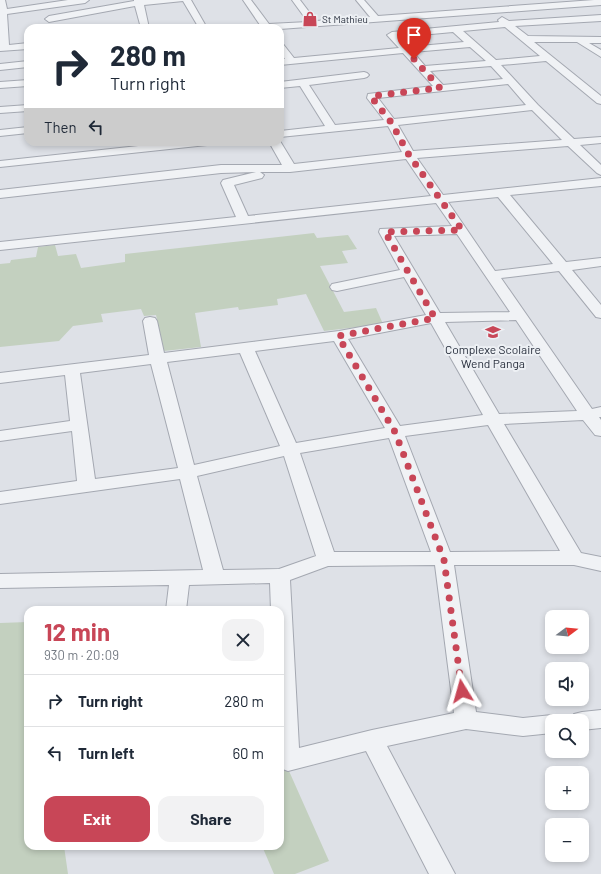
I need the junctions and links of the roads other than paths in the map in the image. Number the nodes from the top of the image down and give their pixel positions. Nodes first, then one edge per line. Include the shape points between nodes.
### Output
1 (2, 0) edge
2 (85, 0) edge
3 (180, 0) edge
4 (187, 0) edge
5 (247, 0) edge
6 (296, 0) edge
7 (360, 0) edge
8 (477, 0) edge
9 (535, 0) edge
10 (139, 1) edge
11 (587, 1) edge
12 (601, 2) edge
13 (544, 6) junction
14 (25, 9) junction
15 (490, 10) junction
16 (2, 12) junction
17 (601, 18) edge
18 (49, 19) junction
19 (376, 19) junction
20 (56, 24) edge
21 (144, 24) edge
22 (201, 24) edge
23 (262, 24) edge
24 (314, 24) junction
25 (506, 24) junction
26 (284, 26) edge
27 (456, 29) junction
28 (525, 39) junction
29 (578, 40) junction
30 (601, 40) edge
31 (471, 44) junction
32 (24, 46) edge
33 (2, 48) edge
34 (404, 49) junction
35 (284, 51) edge
36 (601, 54) edge
37 (348, 55) junction
38 (548, 58) junction
39 (291, 60) junction
40 (284, 61) edge
41 (494, 63) junction
42 (24, 64) edge
43 (0, 67) edge
44 (423, 69) junction
45 (364, 75) junction
46 (511, 81) junction
47 (24, 82) edge
48 (303, 83) junction
49 (0, 85) edge
50 (284, 85) edge
51 (440, 88) junction
52 (372, 96) junction
53 (601, 101) edge
54 (534, 107) junction
55 (24, 108) edge
56 (0, 110) edge
57 (391, 122) junction
58 (332, 129) junction
59 (24, 130) edge
60 (0, 133) edge
61 (284, 134) edge
62 (601, 140) edge
63 (572, 142) junction
64 (170, 146) edge
65 (277, 146) edge
66 (109, 147) edge
67 (143, 149) junction
68 (409, 155) junction
69 (0, 164) edge
70 (290, 168) junction
71 (601, 171) edge
72 (154, 177) junction
73 (601, 182) edge
74 (502, 192) junction
75 (0, 194) edge
76 (439, 199) junction
77 (244, 220) junction
78 (462, 230) junction
79 (0, 246) edge
80 (601, 262) edge
81 (562, 267) junction
82 (408, 272) junction
83 (493, 275) junction
84 (337, 287) dead end
85 (598, 308) edge
86 (520, 316) junction
87 (435, 318) junction
88 (150, 321) dead end
89 (338, 336) junction
90 (246, 348) junction
91 (158, 359) junction
92 (72, 369) junction
93 (0, 378) edge
94 (594, 413) edge
95 (493, 419) junction
96 (79, 425) junction
97 (601, 431) edge
98 (395, 432) junction
99 (0, 436) edge
100 (290, 449) junction
101 (188, 472) junction
102 (86, 486) junction
103 (0, 498) edge
104 (574, 558) junction
105 (327, 559) junction
106 (444, 560) junction
107 (601, 564) edge
108 (280, 576) junction
109 (215, 577) junction
110 (180, 578) junction
111 (0, 581) edge
112 (176, 606) edge
113 (281, 606) edge
114 (284, 668) edge
115 (601, 719) edge
116 (466, 720) junction
117 (589, 720) edge
118 (545, 725) edge
119 (372, 740) junction
120 (442, 874) edge

1 - 16 street
2 - 14 street
3 - 10 street
4 - 22 street
5 - 23 street
6 - 24 street
7 - 19 street
8 - 15 street
9 - 13 street
10 - 18 street
10 - 21 street
11 - 12 street
11 - 13 street
13 - 15 street
14 - 16 street
14 - 18 street
15 - 19 street
15 - 25 street
16 - 33 street
17 - 25 street
18 - 20 street
19 - 24 street
24 - 26 street
25 - 27 street
25 - 28 street
27 - 31 street
27 - 34 street via 392,35
28 - 29 street
28 - 38 street
29 - 30 street
29 - 36 street
31 - 34 street
31 - 41 street
32 - 33 street
34 - 37 street
34 - 44 street
35 - 39 street
37 - 39 street
37 - 45 street
38 - 41 street
38 - 53 street
39 - 40 street
41 - 44 street
41 - 46 street
42 - 43 street
44 - 51 street
45 - 48 street
45 - 52 street via 375,90
46 - 51 street
46 - 54 street
47 - 49 street
48 - 50 street
48 - 58 street
51 - 52 street
52 - 57 street
54 - 57 street
54 - 63 street
55 - 56 street
57 - 58 street
57 - 68 street
58 - 61 street
59 - 60 street
62 - 63 street
63 - 68 street
63 - 71 street
64 - 67 street
65 - 70 street
66 - 67 street
66 - 69 street
67 - 72 street
68 - 70 street
68 - 76 street
70 - 72 street via 221,169
70 - 77 street via 227,183
72 - 75 street
73 - 74 street
74 - 76 street
74 - 81 street
76 - 77 street
76 - 78 street
77 - 79 street
78 - 82 street via 385,232
78 - 83 street
80 - 81 street
81 - 83 street
81 - 85 street
82 - 84 street
82 - 87 street
83 - 86 street
86 - 87 street
86 - 94 street
87 - 89 street
87 - 95 street
88 - 91 street
89 - 90 street
89 - 98 street
90 - 91 street
90 - 100 street
91 - 92 street
91 - 101 street
92 - 93 street
92 - 96 street
94 - 95 street
94 - 97 street
95 - 98 street
95 - 104 street
96 - 99 street
96 - 102 street
98 - 100 street
98 - 106 street
100 - 101 street
100 - 105 street
101 - 102 street
101 - 109 street
102 - 103 street
104 - 106 street
104 - 107 street
105 - 106 street
105 - 108 street
106 - 116 street
108 - 109 street
108 - 113 street
109 - 110 street
110 - 111 street
110 - 112 street
114 - 119 street via 288,761
115 - 117 street
116 - 118 street via 523,727
116 - 119 street
119 - 120 street

